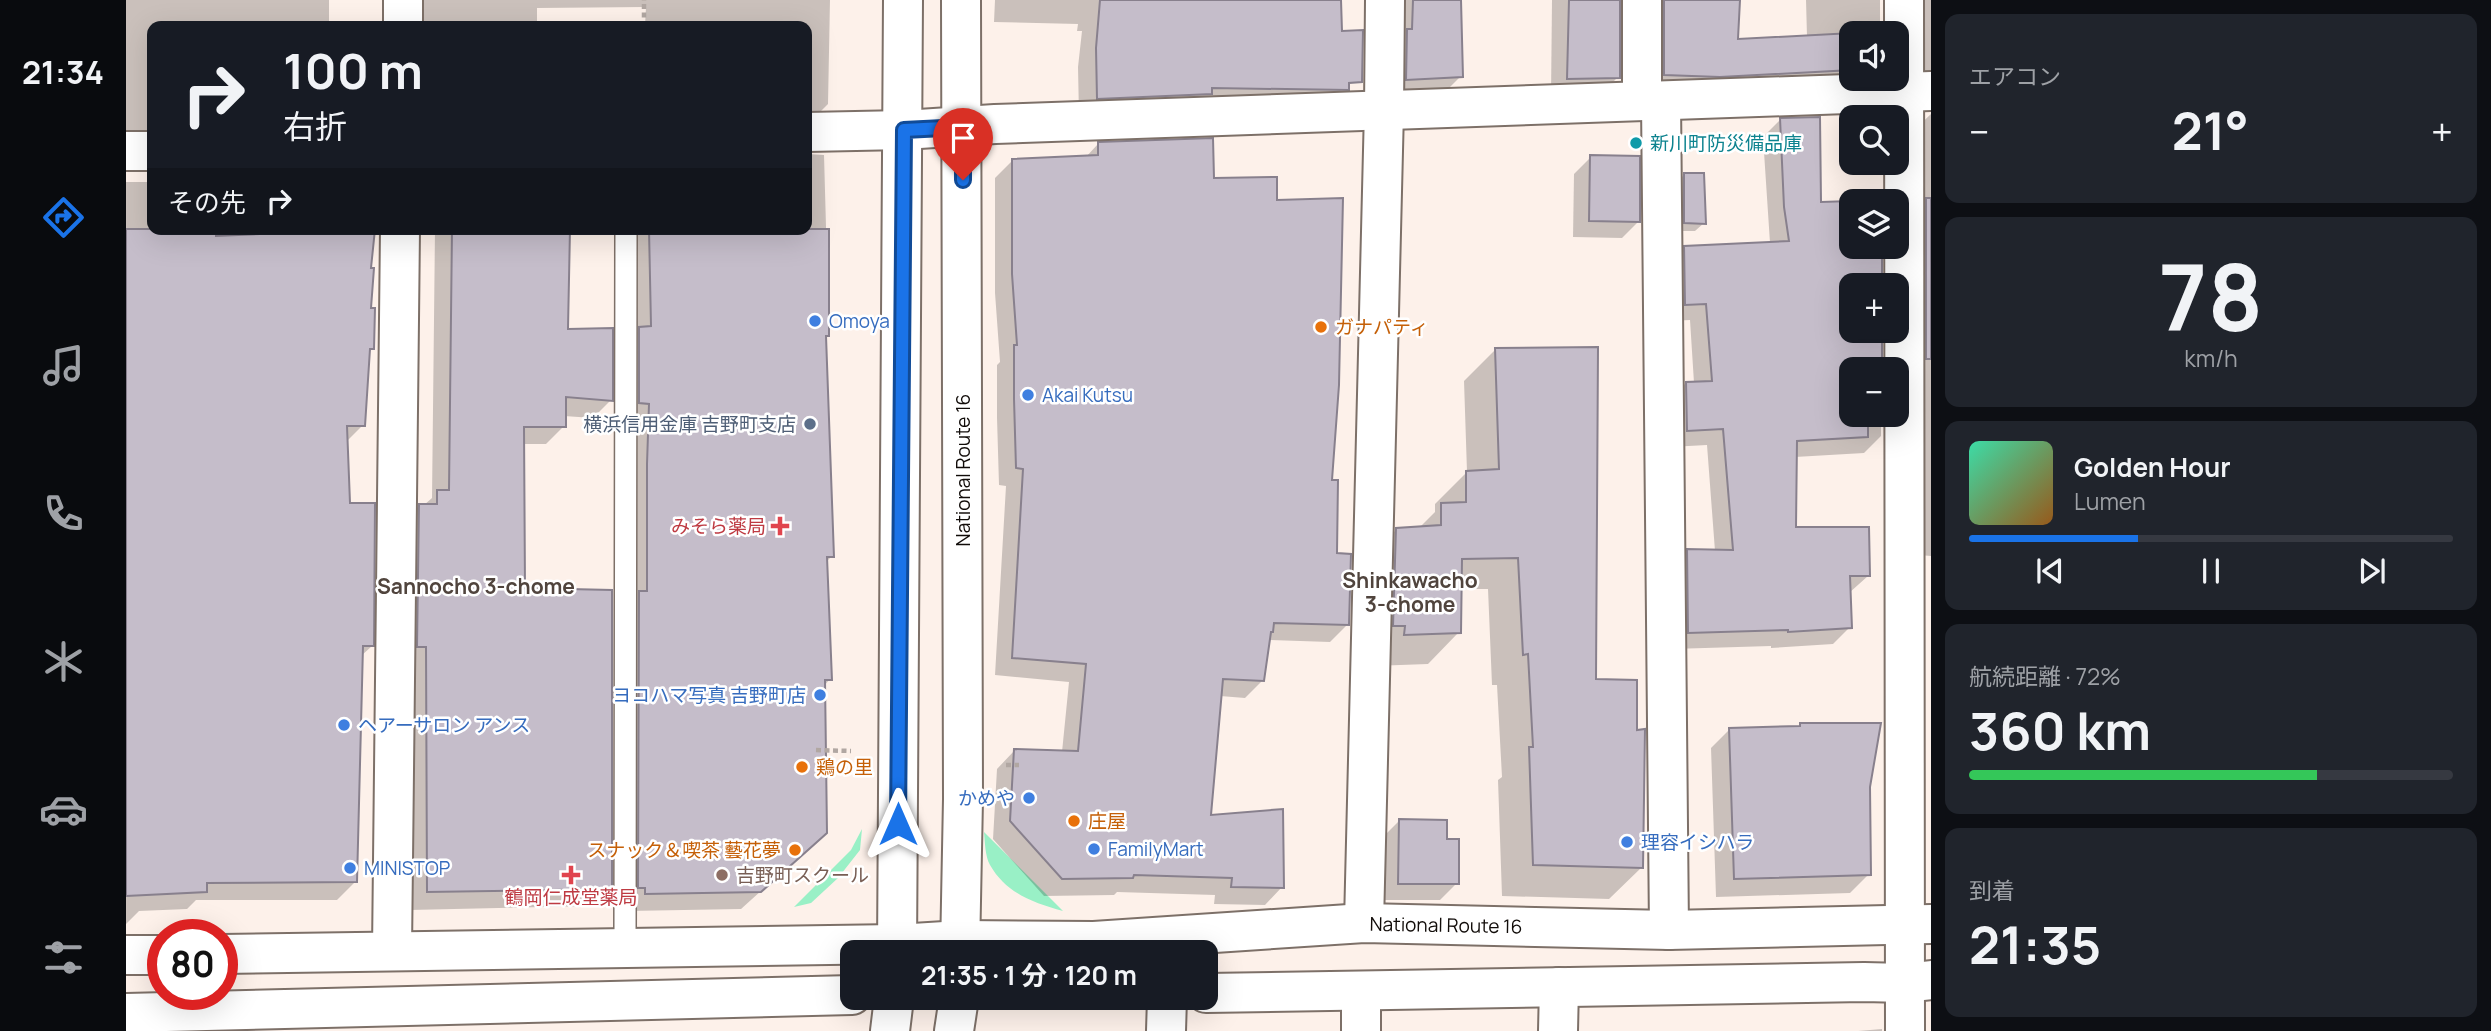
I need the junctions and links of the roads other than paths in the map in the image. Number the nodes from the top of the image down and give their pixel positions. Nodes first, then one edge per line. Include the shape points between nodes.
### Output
1 (403, 0) edge
2 (903, 0) edge
3 (961, 0) edge
4 (1385, 0) edge
5 (1642, 0) edge
6 (1903, 0) edge
7 (403, 21) edge
8 (1918, 92) edge
9 (1651, 101) junction
10 (1384, 110) junction
11 (963, 127) junction
12 (904, 130) junction
13 (812, 132) edge
14 (147, 151) edge
15 (126, 152) edge
16 (400, 235) edge
17 (626, 235) edge
18 (1364, 923) junction
19 (1919, 924) edge
20 (1669, 930) junction
21 (897, 940) edge
22 (960, 940) edge
23 (1109, 940) edge
24 (625, 948) junction
25 (840, 948) edge
26 (392, 951) junction
27 (238, 954) edge
28 (147, 955) edge
29 (126, 956) edge
30 (1918, 982) edge
31 (1559, 987) junction
32 (1361, 991) junction
33 (1218, 993) edge
34 (840, 996) edge
35 (893, 1010) edge
36 (957, 1010) edge
37 (1167, 1010) edge
38 (126, 1013) edge
39 (397, 1018) edge
40 (890, 1031) edge
41 (954, 1031) edge
42 (1166, 1031) edge
43 (1361, 1031) edge
44 (1558, 1031) edge
45 (1905, 1031) edge

1 - 7 main road
2 - 12 main road
3 - 11 main road, National Route 16
4 - 10 main road
5 - 9 main road
6 - 8 main road
8 - 9 main road
8 - 19 main road
9 - 10 main road
9 - 20 main road
10 - 11 main road
10 - 18 main road
11 - 12 main road
11 - 22 main road, National Route 16
12 - 13 main road
12 - 21 main road
14 - 15 main road
16 - 26 main road
17 - 24 lane
18 - 20 main road, National Route 16
18 - 23 main road, National Route 16
19 - 20 main road, National Route 16
19 - 30 main road
24 - 25 main road, National Route 16
24 - 26 main road, National Route 16
26 - 27 main road, National Route 16
28 - 29 main road
30 - 31 main road
30 - 45 main road
31 - 32 main road
31 - 44 main road
32 - 33 main road
32 - 43 main road
34 - 39 main road
35 - 40 main road
36 - 41 main road
37 - 42 main road
38 - 39 main road

